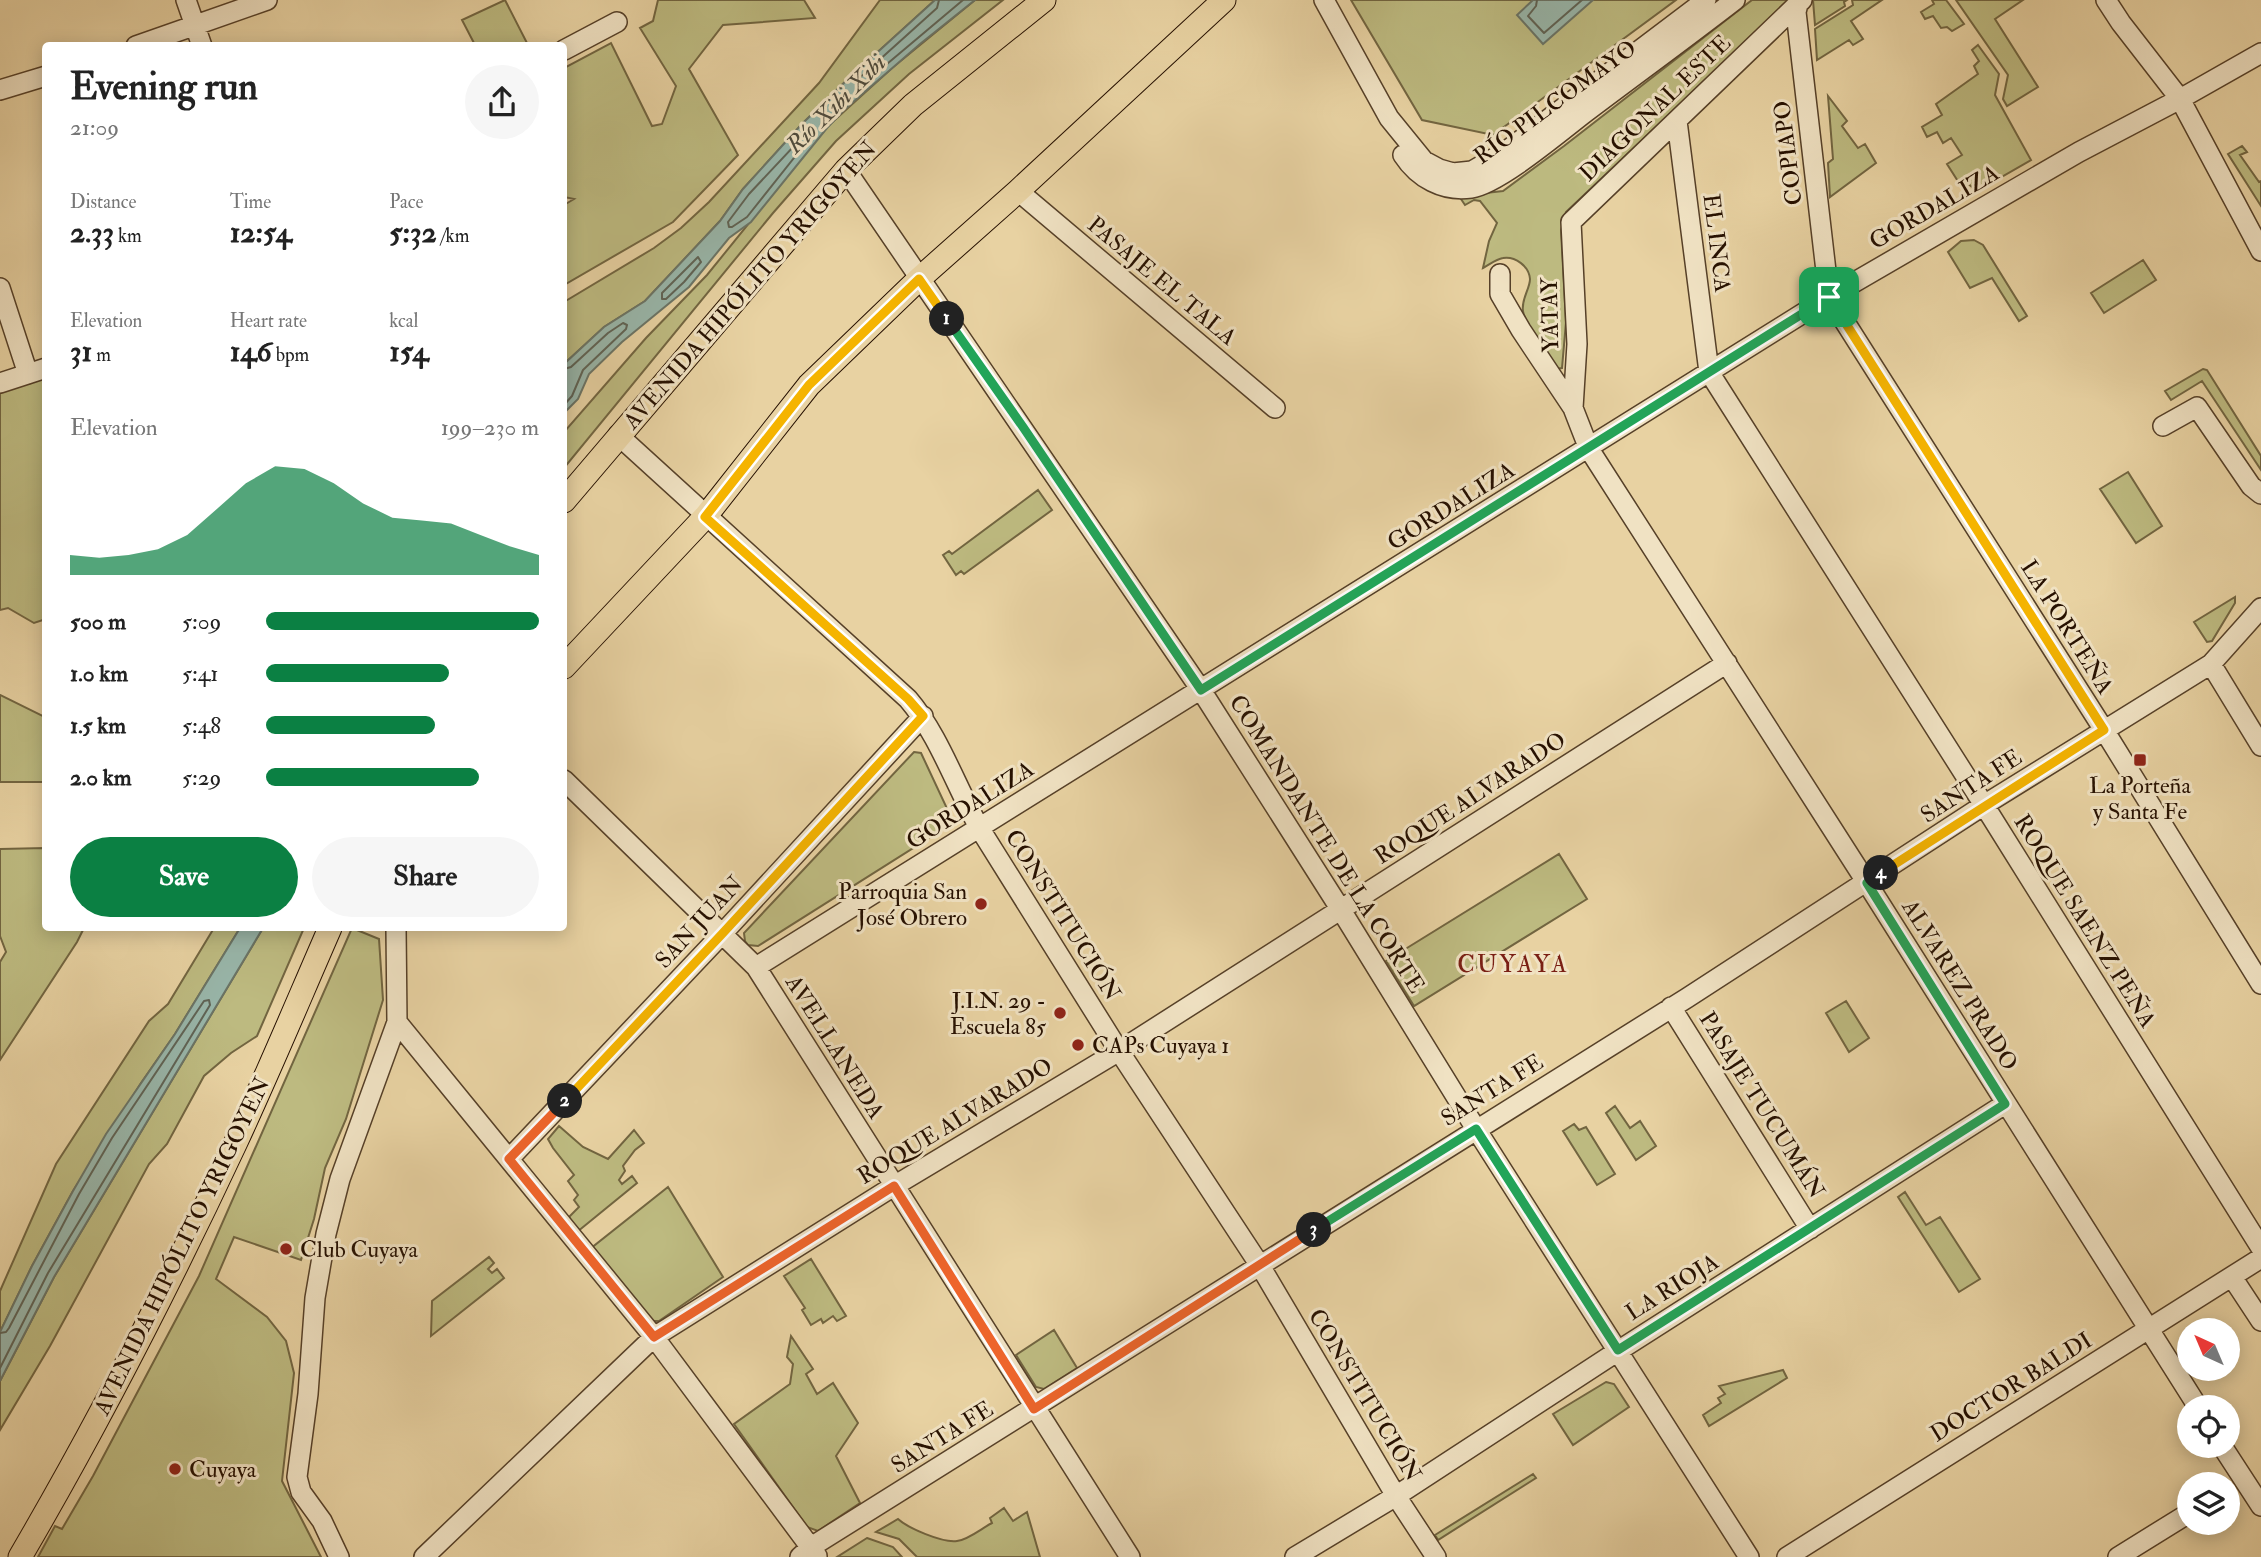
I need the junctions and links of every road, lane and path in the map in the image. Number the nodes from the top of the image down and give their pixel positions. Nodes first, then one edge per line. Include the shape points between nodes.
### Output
1 (186, 0) edge
2 (267, 0) edge
3 (1044, 0) edge
4 (1224, 0) edge
5 (1324, 0) edge
6 (1706, 0) edge
7 (1735, 0) edge
8 (2106, 0) edge
9 (2112, 0) edge
10 (1800, 2) edge
11 (617, 22) dead end
12 (2121, 23) junction
13 (195, 25) junction
14 (147, 42) edge
15 (201, 42) edge
16 (567, 49) edge
17 (2261, 52) edge
18 (42, 77) edge
19 (0, 90) edge
20 (2180, 99) junction
21 (1677, 121) junction
22 (1405, 146) junction
23 (846, 170) junction
24 (1017, 191) junction
25 (1571, 222) joint
26 (2261, 251) edge
27 (1500, 274) dead end
28 (919, 279) junction
29 (0, 288) edge
30 (1829, 297) junction
31 (37, 371) edge
32 (1709, 372) junction
33 (0, 383) edge
34 (1275, 408) dead end
35 (1573, 408) junction
36 (2163, 426) dead end
37 (618, 435) junction
38 (1589, 449) junction
39 (2256, 490) edge
40 (567, 497) edge
41 (705, 517) junction
42 (2261, 608) edge
43 (1727, 663) junction
44 (567, 664) edge
45 (2211, 664) junction
46 (1201, 690) junction
47 (923, 716) junction
48 (2104, 730) junction
49 (2261, 746) edge
50 (567, 783) edge
51 (1984, 805) junction
52 (980, 829) junction
53 (1867, 883) junction
54 (1341, 910) junction
55 (329, 931) edge
56 (396, 931) edge
57 (722, 934) junction
58 (756, 967) junction
59 (2261, 984) edge
60 (1671, 1007) junction
61 (397, 1022) junction
62 (1119, 1051) junction
63 (2005, 1104) junction
64 (1476, 1129) junction
65 (509, 1159) junction
66 (894, 1186) junction
67 (1810, 1229) junction
68 (2261, 1248) edge
69 (2261, 1258) edge
70 (1259, 1265) junction
71 (2232, 1277) junction
72 (2261, 1321) edge
73 (2149, 1329) junction
74 (654, 1337) junction
75 (1618, 1350) junction
76 (2190, 1395) edge
77 (1034, 1409) junction
78 (2240, 1488) edge
79 (1396, 1496) junction
80 (2261, 1506) edge
81 (2177, 1520) edge
82 (810, 1553) edge
83 (20, 1557) edge
84 (339, 1557) edge
85 (424, 1557) edge
86 (1130, 1557) edge
87 (1295, 1557) edge
88 (1436, 1557) edge
89 (1749, 1557) edge
90 (1787, 1557) edge
91 (2118, 1557) edge

1 - 13 street
2 - 13 street
3 - 23 main road, AVENIDA HIPÓLITO YRIGOYEN via 913,105
4 - 24 main road
5 - 22 street
6 - 22 street, RÍO PILCOMAYO via 1505,152 1472,171 1438,169
7 - 22 street, RÍO PILCOMAYO via 1483,185 1460,189 1434,183 1411,166
8 - 12 street
9 - 12 street
10 - 21 street, DIAGONAL ESTE
10 - 30 street, COPIAPO via 1796,12
11 - 16 street
12 - 20 street
13 - 14 street
13 - 15 street
17 - 20 street, GORDALIZA
18 - 19 street
20 - 26 street
20 - 30 street, GORDALIZA via 2068,158
21 - 25 street, DIAGONAL ESTE
21 - 32 street, EL INCA
23 - 28 street, COMANDANTE DE LA CORTE
23 - 37 main road, AVENIDA HIPÓLITO YRIGOYEN
24 - 28 main road
24 - 34 street, PASAJE EL TALA
25 - 35 street, YATAY via 1577,344
27 - 35 street via 1500,294
28 - 41 main road via 809,385
28 - 46 street, COMANDANTE DE LA CORTE
29 - 31 street
30 - 32 street, GORDALIZA
30 - 48 street, LA PORTEÑA
31 - 33 street
32 - 38 street, GORDALIZA
32 - 51 street, ROQUE SAENZ PEÑA
35 - 38 street, ALVAREZ PRADO
36 - 39 street via 2197,407
37 - 40 main road, AVENIDA HIPÓLITO YRIGOYEN
37 - 41 street, CONSTITUCIÓN
38 - 43 street, ALVAREZ PRADO
38 - 46 street, GORDALIZA
41 - 44 main road
41 - 47 street, CONSTITUCIÓN
42 - 45 street, SANTA FE
43 - 53 street, ALVAREZ PRADO
43 - 54 street, ROQUE ALVARADO
45 - 48 street, SANTA FE
45 - 49 street
46 - 52 street, GORDALIZA
46 - 54 street, COMANDANTE DE LA CORTE
47 - 52 street, CONSTITUCIÓN
47 - 57 street, SAN JUAN
48 - 51 street, SANTA FE
48 - 59 street, LA PORTEÑA
50 - 57 street, AVELLANEDA
51 - 53 street, SANTA FE
51 - 68 street, ROQUE SAENZ PEÑA
52 - 58 street, GORDALIZA
52 - 62 street, CONSTITUCIÓN
53 - 60 street, SANTA FE
53 - 63 street, ALVAREZ PRADO
54 - 62 street, ROQUE ALVARADO
54 - 64 street, COMANDANTE DE LA CORTE
55 - 83 main road, AVENIDA HIPÓLITO YRIGOYEN via 183,1253
56 - 61 street
57 - 58 street, AVELLANEDA
57 - 65 street, SAN JUAN
58 - 66 street, AVELLANEDA
60 - 64 street, SANTA FE
60 - 67 street, PASAJE TUCUMÁN
61 - 65 street
61 - 84 street via 340,1179 315,1298 297,1477
62 - 66 street, ROQUE ALVARADO
62 - 70 street, CONSTITUCIÓN
63 - 67 street, LA RIOJA
63 - 73 street, ALVAREZ PRADO
64 - 70 street, SANTA FE
64 - 75 street, COMANDANTE DE LA CORTE
65 - 74 street
66 - 74 street, ROQUE ALVARADO
66 - 77 street, AVELLANEDA
67 - 75 street, LA RIOJA
69 - 71 street, DOCTOR BALDI
70 - 77 street, SANTA FE
70 - 79 street, CONSTITUCIÓN
71 - 72 street
71 - 73 street, DOCTOR BALDI
73 - 76 street, ALVAREZ PRADO
73 - 90 street, DOCTOR BALDI
74 - 82 street
74 - 85 street, ROQUE ALVARADO
75 - 79 street, LA RIOJA
75 - 89 street, COMANDANTE DE LA CORTE
77 - 82 street, SANTA FE
77 - 86 street, AVELLANEDA
78 - 80 street
79 - 87 street, LA RIOJA
79 - 88 street, CONSTITUCIÓN
81 - 91 street

